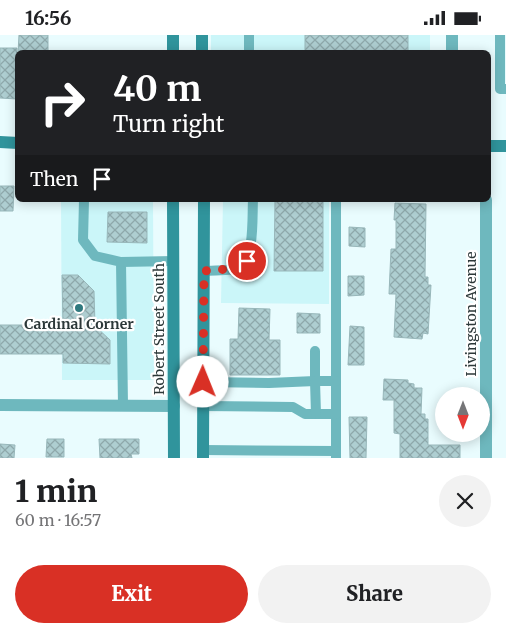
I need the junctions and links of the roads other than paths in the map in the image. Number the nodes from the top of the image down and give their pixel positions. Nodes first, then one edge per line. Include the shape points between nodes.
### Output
1 (173, 35) edge
2 (202, 35) edge
3 (249, 35) edge
4 (452, 35) edge
5 (500, 35) edge
6 (173, 50) edge
7 (202, 50) edge
8 (249, 50) edge
9 (452, 50) edge
10 (506, 89) edge
11 (0, 143) edge
12 (15, 143) edge
13 (491, 146) edge
14 (506, 146) edge
15 (84, 202) edge
16 (174, 202) edge
17 (204, 202) edge
18 (253, 202) edge
19 (336, 202) edge
20 (486, 202) edge
21 (174, 261) junction
22 (121, 262) junction
23 (204, 271) junction
24 (315, 351) dead end
25 (315, 381) junction
26 (336, 381) junction
27 (203, 382) junction
28 (0, 405) edge
29 (123, 406) junction
30 (174, 406) junction
31 (203, 406) junction
32 (316, 414) junction
33 (336, 414) junction
34 (203, 454) edge
35 (336, 454) edge
36 (174, 458) edge
37 (486, 458) edge

1 - 6 main road
2 - 7 main road
3 - 8 lane
4 - 9 street
5 - 10 lane via 500,89
11 - 12 main road
13 - 14 main road
15 - 22 lane via 83,240 95,256
16 - 21 main road, Robert Street South
17 - 23 main road
18 - 23 lane via 247,261 239,268
19 - 26 lane
20 - 37 street, Livingston Avenue
21 - 22 lane
21 - 30 main road, Robert Street South
22 - 29 lane
23 - 27 main road
24 - 25 lane
25 - 26 lane
25 - 27 lane
25 - 32 lane
26 - 33 lane
27 - 31 main road
28 - 29 street
29 - 30 street
30 - 36 main road, Robert Street South
31 - 32 lane via 293,407 305,414
31 - 34 main road
32 - 33 lane
33 - 35 lane
34 - 35 lane

